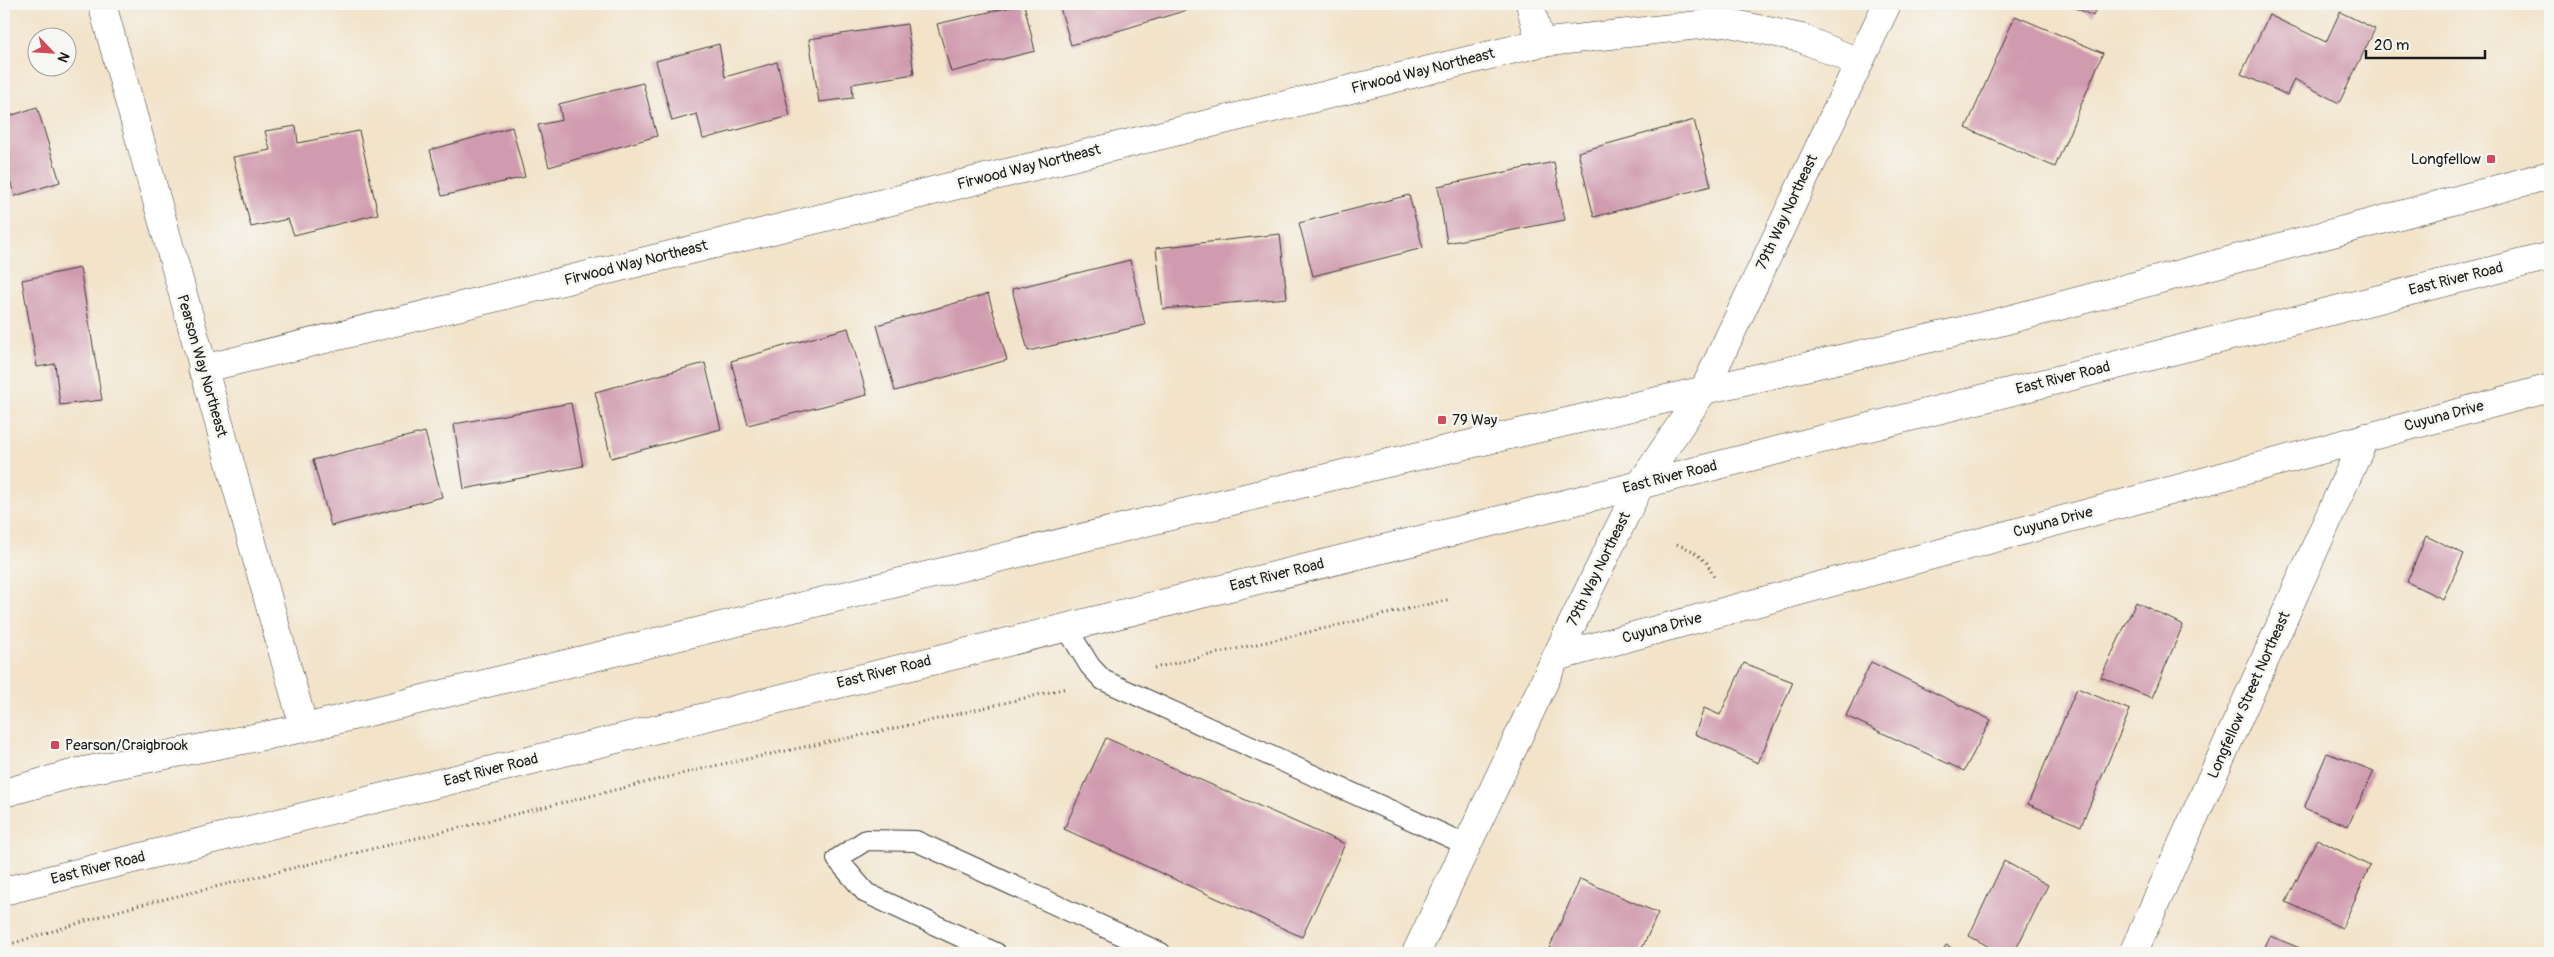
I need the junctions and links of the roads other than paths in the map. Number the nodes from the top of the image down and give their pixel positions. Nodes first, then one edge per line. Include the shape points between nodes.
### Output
1 (102, 4) edge
2 (1530, 4) edge
3 (1887, 4) edge
4 (1540, 42) junction
5 (1858, 62) junction
6 (2550, 175) edge
7 (2550, 256) edge
8 (202, 369) junction
9 (2550, 388) edge
10 (1704, 390) junction
11 (2364, 437) junction
12 (1640, 485) junction
13 (1066, 627) junction
14 (1556, 657) junction
15 (304, 728) junction
16 (4, 794) edge
17 (1467, 845) junction
18 (4, 891) edge
19 (996, 953) edge
20 (1161, 953) edge
21 (1416, 953) edge
22 (2133, 953) edge

1 - 8 main road, Pearson Way Northeast
2 - 4 main road
3 - 5 main road, 79th Way Northeast
4 - 5 main road, Firwood Way Northeast via 1725,22 1801,38
4 - 8 main road, Firwood Way Northeast
5 - 10 main road, 79th Way Northeast
6 - 10 main road via 1992,324
7 - 12 main road, East River Road
8 - 15 main road, Pearson Way Northeast
9 - 11 main road, Cuyuna Drive
10 - 12 main road, 79th Way Northeast
10 - 15 main road via 1375,466
11 - 14 main road, Cuyuna Drive
11 - 22 main road, Longfellow Street Northeast
12 - 13 main road, East River Road
12 - 14 main road, 79th Way Northeast
13 - 17 lane via 1090,666 1104,680
13 - 18 main road, East River Road
14 - 17 main road, 79th Way Northeast
15 - 16 main road via 80,772
17 - 21 main road, 79th Way Northeast
19 - 20 lane via 866,893 838,859 866,840 916,841

